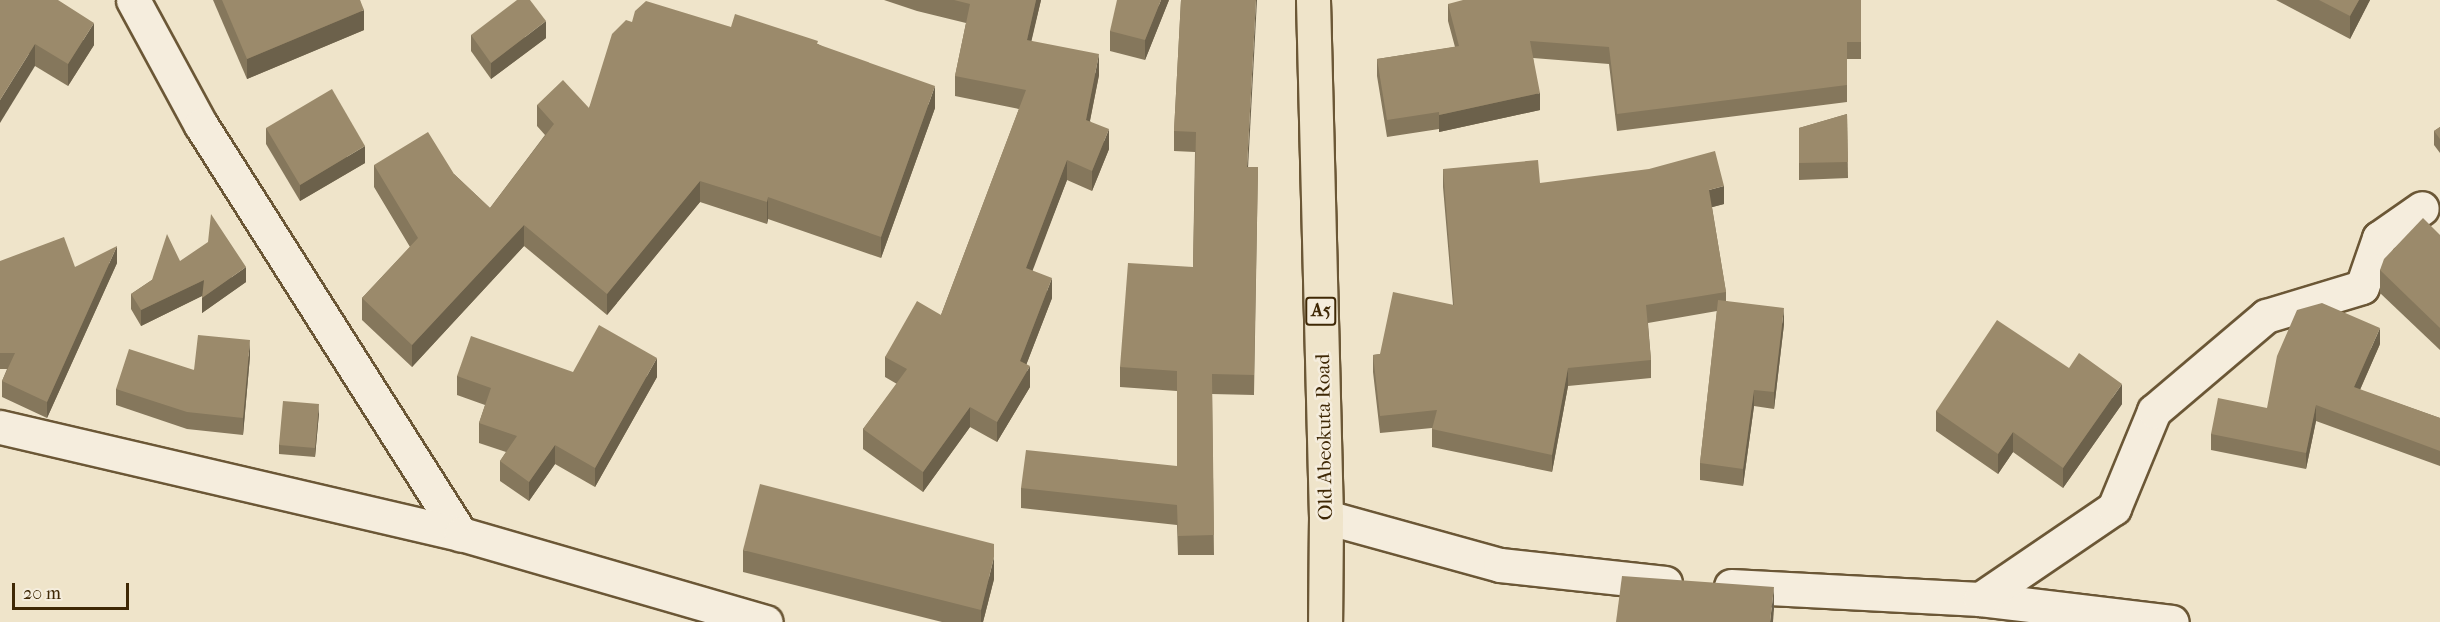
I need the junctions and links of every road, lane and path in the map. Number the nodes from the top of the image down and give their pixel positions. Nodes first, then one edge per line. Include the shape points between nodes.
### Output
1 (133, 0) edge
2 (1313, 0) edge
3 (2422, 208) dead end
4 (0, 427) edge
5 (1326, 517) junction
6 (461, 534) junction
7 (1980, 599) junction
8 (766, 622) edge
9 (1325, 622) edge
10 (2172, 622) edge

1 - 6 street via 201,125
2 - 5 highway, Old Abeokuta Road / A5
3 - 7 street via 2379,238 2362,287 2266,316 2154,411 2114,508
4 - 6 street
5 - 7 street via 1500,565 1642,582
5 - 9 highway, Old Abeokuta Road / A5
6 - 8 street
7 - 10 street

